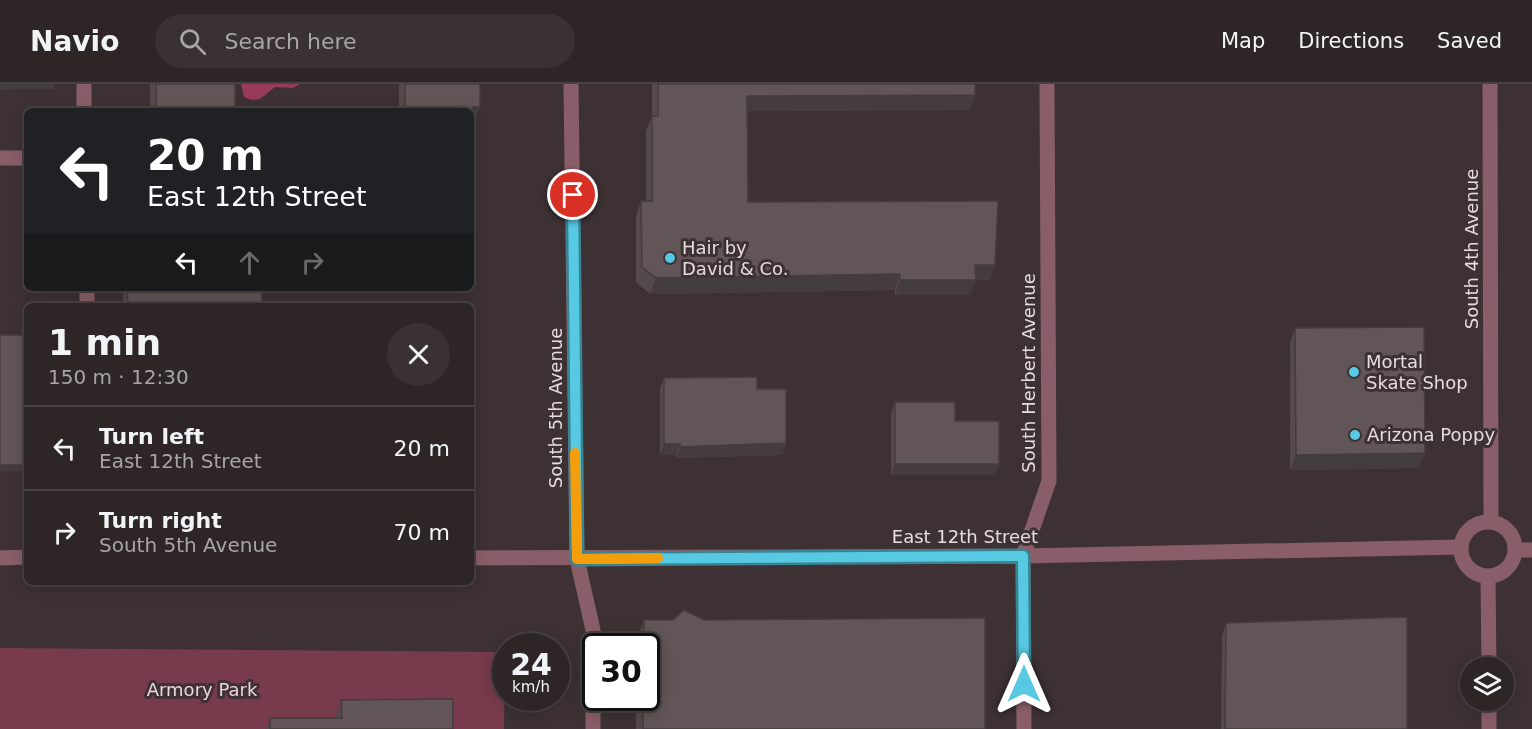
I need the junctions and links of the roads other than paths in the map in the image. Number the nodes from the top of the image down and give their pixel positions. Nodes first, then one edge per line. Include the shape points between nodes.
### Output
1 (84, 84) edge
2 (571, 84) edge
3 (1047, 84) edge
4 (1490, 84) edge
5 (84, 108) edge
6 (0, 158) edge
7 (24, 158) edge
8 (1491, 522) junction
9 (1460, 547) junction
10 (1515, 550) junction
11 (1532, 550) edge
12 (1023, 556) junction
13 (24, 557) edge
14 (0, 558) edge
15 (474, 558) edge
16 (577, 559) junction
17 (1488, 577) junction
18 (1489, 657) edge
19 (1489, 711) edge
20 (592, 729) edge
21 (1024, 729) edge
22 (1489, 729) edge

1 - 5 street
2 - 16 street, South 5th Avenue
3 - 12 street, South Herbert Avenue via 1049,481
4 - 8 street, South 4th Avenue
6 - 7 street
8 - 9 street via 1482,522 1467,531
8 - 10 street via 1508,530
9 - 12 street, East 12th Street
9 - 17 street via 1461,557 1471,572
10 - 11 street
10 - 17 street via 1505,570
12 - 16 street, East 12th Street
12 - 21 street, South Herbert Avenue
13 - 14 street
15 - 16 street, East 12th Street
16 - 20 street, South 5th Avenue via 593,630
17 - 18 street
19 - 22 street

